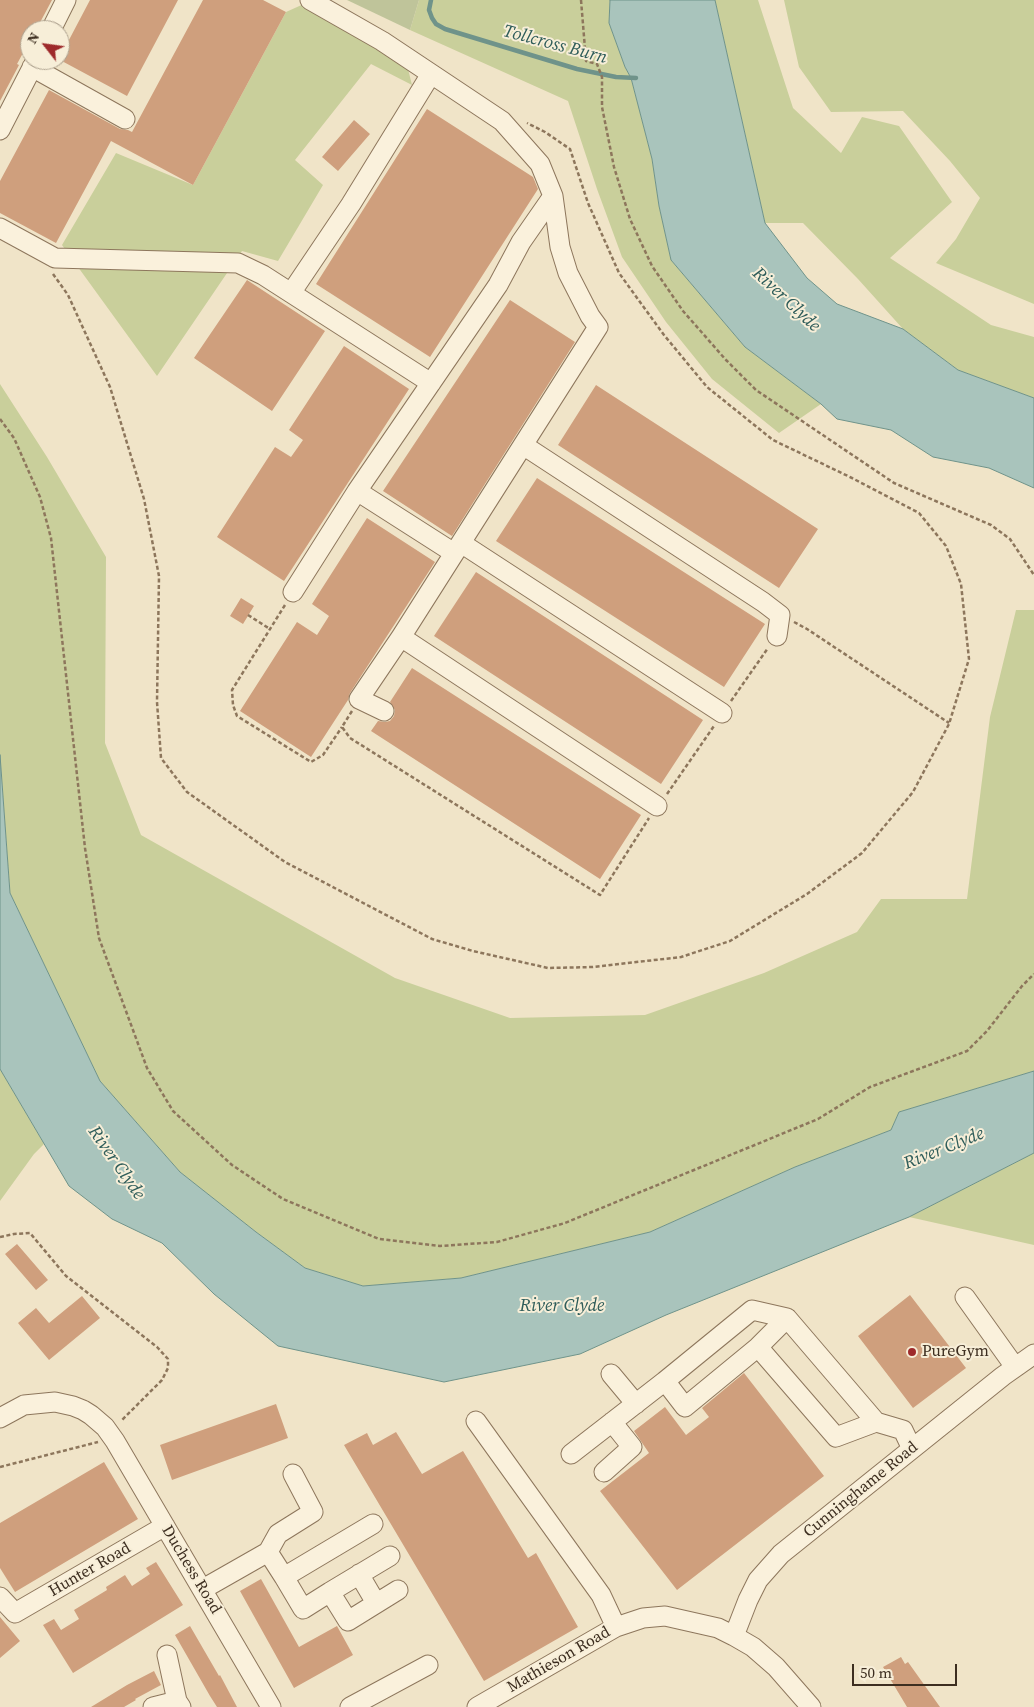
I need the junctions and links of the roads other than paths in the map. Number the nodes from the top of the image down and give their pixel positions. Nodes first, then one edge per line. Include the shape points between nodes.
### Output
1 (66, 0) edge
2 (310, 0) edge
3 (56, 20) edge
4 (31, 70) edge
5 (44, 70) edge
6 (431, 74) junction
7 (125, 120) dead end
8 (0, 130) edge
9 (553, 196) junction
10 (0, 228) edge
11 (291, 293) junction
12 (431, 383) junction
13 (523, 444) junction
14 (357, 491) junction
15 (458, 548) junction
16 (293, 592) road end
17 (777, 636) road end
18 (401, 637) junction
19 (384, 711) dead end
20 (722, 713) road end
21 (657, 806) road end
22 (965, 1297) dead end
23 (787, 1318) junction
24 (758, 1347) junction
25 (1034, 1354) edge
26 (1015, 1367) junction
27 (611, 1374) dead end
28 (665, 1381) junction
29 (636, 1404) junction
30 (0, 1418) edge
31 (476, 1421) dead end
32 (612, 1422) junction
33 (876, 1422) junction
34 (912, 1449) junction
35 (571, 1454) dead end
36 (604, 1472) dead end
37 (293, 1474) dead end
38 (373, 1524) dead end
39 (164, 1526) junction
40 (268, 1552) junction
41 (390, 1556) dead end
42 (359, 1574) junction
43 (284, 1577) junction
44 (203, 1589) junction
45 (398, 1590) dead end
46 (330, 1592) junction
47 (0, 1598) edge
48 (376, 1604) junction
49 (616, 1627) junction
50 (734, 1636) junction
51 (167, 1655) dead end
52 (428, 1665) dead end
53 (179, 1704) edge
54 (153, 1707) edge
55 (271, 1707) edge
56 (350, 1707) edge
57 (477, 1707) edge
58 (811, 1707) edge

1 - 3 street
2 - 6 street via 382,41
4 - 8 street
5 - 7 street
6 - 9 street via 502,121 540,164
6 - 11 street via 351,204
9 - 12 street via 521,242 498,285
9 - 13 street via 560,247 568,273 598,327
10 - 11 street via 55,258 238,263
11 - 12 street
12 - 14 street
13 - 15 street
13 - 17 street via 780,614
14 - 15 street
14 - 16 street
15 - 18 street
15 - 20 street
18 - 19 street via 359,699
18 - 21 street
22 - 26 street
23 - 24 street
23 - 28 street via 752,1310
23 - 33 street
24 - 28 street via 685,1407
24 - 33 street via 836,1437
25 - 26 street, Cunninghame Road
26 - 34 street, Cunninghame Road
27 - 29 street
28 - 29 street
29 - 32 street
30 - 39 street, Duchess Road via 24,1405 55,1402 82,1410 111,1436
31 - 49 street via 601,1595
32 - 35 street
32 - 36 street via 632,1447
33 - 34 street via 902,1430
34 - 50 street, Cunninghame Road via 781,1554 758,1580
37 - 40 street via 313,1512 278,1534
38 - 43 street
39 - 44 street, Duchess Road
39 - 47 street, Hunter Road via 15,1613
40 - 43 street
40 - 44 street
41 - 42 street
42 - 46 street
42 - 48 street
43 - 46 street via 303,1609
44 - 55 street, Duchess Road
45 - 48 street
46 - 48 street via 348,1621
49 - 50 street, Mathieson Road via 643,1618 665,1616 718,1628
49 - 57 street, Mathieson Road
50 - 58 street, Mathieson Road via 776,1667
51 - 53 street
52 - 56 street
53 - 54 street

